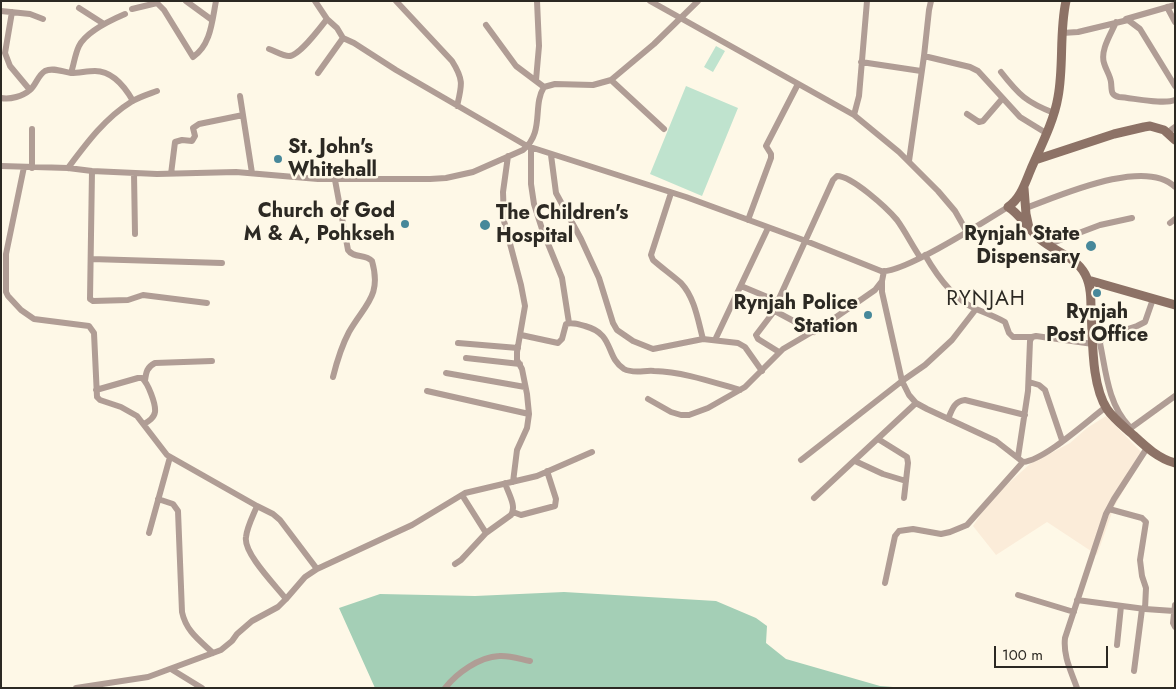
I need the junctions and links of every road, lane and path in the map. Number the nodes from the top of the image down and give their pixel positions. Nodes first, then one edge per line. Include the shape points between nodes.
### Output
1 (186, 1) edge
2 (216, 1) edge
3 (315, 1) edge
4 (396, 1) edge
5 (537, 1) edge
6 (650, 1) edge
7 (698, 1) edge
8 (867, 1) edge
9 (931, 1) edge
10 (1066, 1) edge
11 (1175, 5) edge
12 (1167, 7) junction
13 (79, 8) dead end
14 (132, 9) dead end
15 (1, 11) edge
16 (12, 12) junction
17 (125, 14) dead end
18 (43, 19) dead end
19 (327, 19) junction
20 (681, 19) junction
21 (212, 20) junction
22 (1124, 20) junction
23 (1116, 22) junction
24 (1175, 22) edge
25 (104, 24) junction
26 (486, 25) dead end
27 (1062, 34) junction
28 (343, 38) junction
29 (269, 49) dead end
30 (924, 56) junction
31 (861, 62) junction
32 (922, 71) junction
33 (1001, 72) dead end
34 (71, 73) junction
35 (318, 73) dead end
36 (536, 80) junction
37 (611, 80) junction
38 (798, 84) junction
39 (1175, 86) edge
40 (544, 87) junction
41 (30, 90) junction
42 (157, 91) dead end
43 (240, 96) dead end
44 (1, 98) edge
45 (1002, 99) junction
46 (1175, 100) edge
47 (133, 101) junction
48 (457, 106) junction
49 (1054, 112) junction
50 (854, 114) junction
51 (967, 114) dead end
52 (243, 115) junction
53 (32, 129) dead end
54 (664, 129) dead end
55 (1171, 130) edge
56 (1046, 133) junction
57 (1175, 140) edge
58 (529, 147) junction
59 (551, 154) junction
60 (508, 156) junction
61 (1035, 160) junction
62 (909, 161) junction
63 (1, 166) edge
64 (24, 167) junction
65 (32, 168) junction
66 (68, 168) junction
67 (92, 171) junction
68 (134, 173) junction
69 (252, 173) junction
70 (171, 174) junction
71 (335, 180) junction
72 (1024, 185) junction
73 (1175, 188) edge
74 (671, 194) junction
75 (1008, 208) junction
76 (1026, 208) junction
77 (1132, 218) dead end
78 (748, 220) junction
79 (768, 228) junction
80 (1030, 230) junction
81 (967, 232) junction
82 (134, 234) dead end
83 (806, 241) junction
84 (1048, 245) junction
85 (922, 256) junction
86 (91, 259) junction
87 (222, 263) dead end
88 (884, 271) junction
89 (1088, 280) junction
90 (882, 281) junction
91 (741, 286) junction
92 (4, 296) edge
93 (1153, 298) junction
94 (777, 301) junction
95 (207, 303) dead end
96 (1175, 305) edge
97 (976, 309) junction
98 (773, 310) junction
99 (569, 323) junction
100 (814, 332) junction
101 (521, 335) junction
102 (1032, 337) junction
103 (702, 339) junction
104 (715, 340) junction
105 (458, 342) dead end
106 (1093, 344) junction
107 (518, 348) junction
108 (779, 352) junction
109 (466, 358) dead end
110 (212, 361) dead end
111 (520, 364) junction
112 (762, 371) junction
113 (446, 373) dead end
114 (332, 377) dead end
115 (146, 381) junction
116 (902, 381) junction
117 (1029, 382) junction
118 (525, 386) junction
119 (96, 390) junction
120 (740, 390) junction
121 (426, 391) dead end
122 (1175, 396) edge
123 (648, 399) dead end
124 (1167, 401) junction
125 (916, 403) junction
126 (1175, 404) edge
127 (1106, 407) junction
128 (529, 414) junction
129 (1025, 414) junction
130 (948, 419) junction
131 (144, 424) junction
132 (1129, 429) junction
133 (878, 439) junction
134 (1062, 440) junction
135 (1147, 448) junction
136 (592, 452) dead end
137 (170, 457) junction
138 (801, 460) dead end
139 (855, 460) junction
140 (1020, 460) junction
141 (1175, 463) edge
142 (547, 471) junction
143 (906, 481) junction
144 (513, 482) junction
145 (505, 483) junction
146 (462, 495) junction
147 (814, 498) dead end
148 (904, 498) dead end
149 (158, 499) junction
150 (257, 506) junction
151 (1108, 509) junction
152 (513, 512) junction
153 (149, 533) dead end
154 (486, 533) junction
155 (455, 564) dead end
156 (317, 569) junction
157 (885, 583) dead end
158 (1018, 595) dead end
159 (286, 599) junction
160 (1077, 600) junction
161 (1175, 605) edge
162 (1122, 606) junction
163 (1143, 609) junction
164 (1174, 610) edge
165 (1074, 612) junction
166 (1175, 627) edge
167 (1117, 645) dead end
168 (213, 653) junction
169 (530, 661) dead end
170 (171, 669) junction
171 (1134, 671) dead end
172 (76, 688) edge
173 (202, 688) edge
174 (445, 688) edge
175 (1077, 688) edge

1 - 21 street
2 - 21 street
3 - 19 street
4 - 48 street via 457,69 462,85
5 - 36 street via 539,46
6 - 20 street
7 - 20 street
8 - 31 street
9 - 30 street
10 - 27 street
11 - 12 street
12 - 22 street
12 - 24 street
13 - 25 street
14 - 21 street via 157,3 193,57 205,44
15 - 16 street
16 - 18 street
16 - 41 street via 5,53 10,66
17 - 25 street
19 - 28 street
19 - 29 street via 292,56
20 - 37 street
20 - 38 street
22 - 23 street
22 - 39 street via 1133,22 1140,29
23 - 27 street
23 - 46 street via 1103,56 1112,93 1119,97 1161,102
25 - 34 street via 79,45
26 - 36 street via 516,66
27 - 49 street via 1060,86
28 - 35 street
28 - 48 street
30 - 32 street
30 - 45 street via 970,67
31 - 32 street
31 - 50 street
32 - 62 street
33 - 49 street via 1023,98
34 - 41 street via 46,70
34 - 47 street via 95,71 108,74 122,84
36 - 40 street
37 - 40 street via 593,85 555,84
37 - 54 street
38 - 50 street
38 - 78 street via 767,143 771,158
40 - 58 street via 538,123
41 - 44 street via 8,100
42 - 47 street
43 - 52 street
45 - 51 street via 983,121 979,122
45 - 56 street via 1020,118
47 - 66 street via 100,128
48 - 58 street
49 - 56 street
50 - 62 street
52 - 69 street
52 - 70 street via 199,124 193,128 195,136 192,141 175,142
53 - 65 street
55 - 57 street
55 - 61 street via 1150,126 1134,128
56 - 61 street
58 - 59 street
58 - 60 street
58 - 99 street via 534,204 562,278
59 - 74 street
59 - 103 street via 556,193 599,278 617,330 633,342 652,349
60 - 71 street via 473,172 446,178
60 - 101 street via 504,221 525,306
61 - 72 street
62 - 81 street via 955,211
63 - 64 street
64 - 65 street
64 - 92 street via 6,254
65 - 66 street
66 - 67 street
67 - 68 street
67 - 86 street
68 - 70 street
68 - 82 street
69 - 70 street
69 - 71 street
71 - 114 street via 348,250 355,256 366,256 372,260 376,283 373,296 340,349
72 - 75 street
72 - 76 street
73 - 76 street via 1154,177 1115,179
74 - 78 street
74 - 103 street via 651,255 685,288 695,309
75 - 80 street via 1016,212
75 - 81 street
76 - 80 street
77 - 84 street
78 - 79 street
79 - 83 street
79 - 91 street
80 - 84 street
81 - 85 street
83 - 85 street via 832,180 841,176 888,211
83 - 88 street
83 - 94 street
84 - 89 street via 1074,261
85 - 88 street
85 - 97 street via 961,300
86 - 87 street
86 - 95 street via 90,299 128,300 143,295
88 - 90 street
89 - 93 street
89 - 106 street
90 - 100 street via 875,290
90 - 116 street
91 - 94 street
91 - 104 street
92 - 119 street via 34,319 89,326 94,333
93 - 96 street
93 - 132 street via 1146,322 1103,337 1100,343 1112,399
94 - 98 street
97 - 102 street via 1005,322 1013,337
97 - 116 street via 952,340
98 - 100 street
98 - 108 street via 756,335
99 - 101 street via 558,343
99 - 120 street via 598,331 618,364 629,371 668,372
100 - 108 street
101 - 107 street
102 - 106 street
102 - 117 street via 1029,344
103 - 104 street
104 - 112 street via 745,347
105 - 107 street
106 - 127 street via 1098,387
107 - 111 street
108 - 112 street
109 - 111 street
110 - 115 street via 155,363 146,372
111 - 118 street
112 - 120 street
113 - 118 street
115 - 119 street via 138,378
115 - 131 street via 155,412
116 - 125 street
116 - 138 street
117 - 129 street
117 - 134 street via 1045,390
118 - 128 street
119 - 131 street via 100,400 128,410
120 - 123 street via 689,415 671,412
121 - 128 street
122 - 124 street
124 - 126 street
124 - 132 street
125 - 130 street
125 - 133 street
127 - 132 street
127 - 134 street
128 - 144 street via 527,428 517,450
129 - 130 street via 966,400 954,406
129 - 140 street
130 - 140 street via 996,441
131 - 137 street via 161,450
132 - 135 street
133 - 139 street
133 - 143 street via 907,457
134 - 140 street via 1044,454 1028,461
135 - 141 street
135 - 151 street
136 - 142 street
137 - 149 street
137 - 150 street
139 - 143 street
139 - 147 street
140 - 157 street via 967,525 941,534 913,529 899,531 895,536
142 - 144 street
142 - 152 street via 555,506 521,516
143 - 148 street
144 - 145 street
145 - 146 street
145 - 152 street
146 - 154 street
146 - 156 street via 412,525
149 - 153 street
149 - 168 street via 174,504 178,511 184,621 194,636
150 - 156 street via 280,520
150 - 159 street via 246,536 246,546
151 - 160 street
151 - 163 street via 1146,522 1140,560 1146,588
152 - 154 street
154 - 155 street
156 - 159 street
158 - 165 street
159 - 168 street via 278,607 252,620 227,646
160 - 162 street
160 - 165 street
161 - 164 street
162 - 163 street
162 - 167 street
163 - 164 street
163 - 171 street
164 - 166 street
165 - 175 street via 1064,649
168 - 170 street
169 - 174 street via 500,655 485,658
170 - 172 street via 148,677
170 - 173 street

